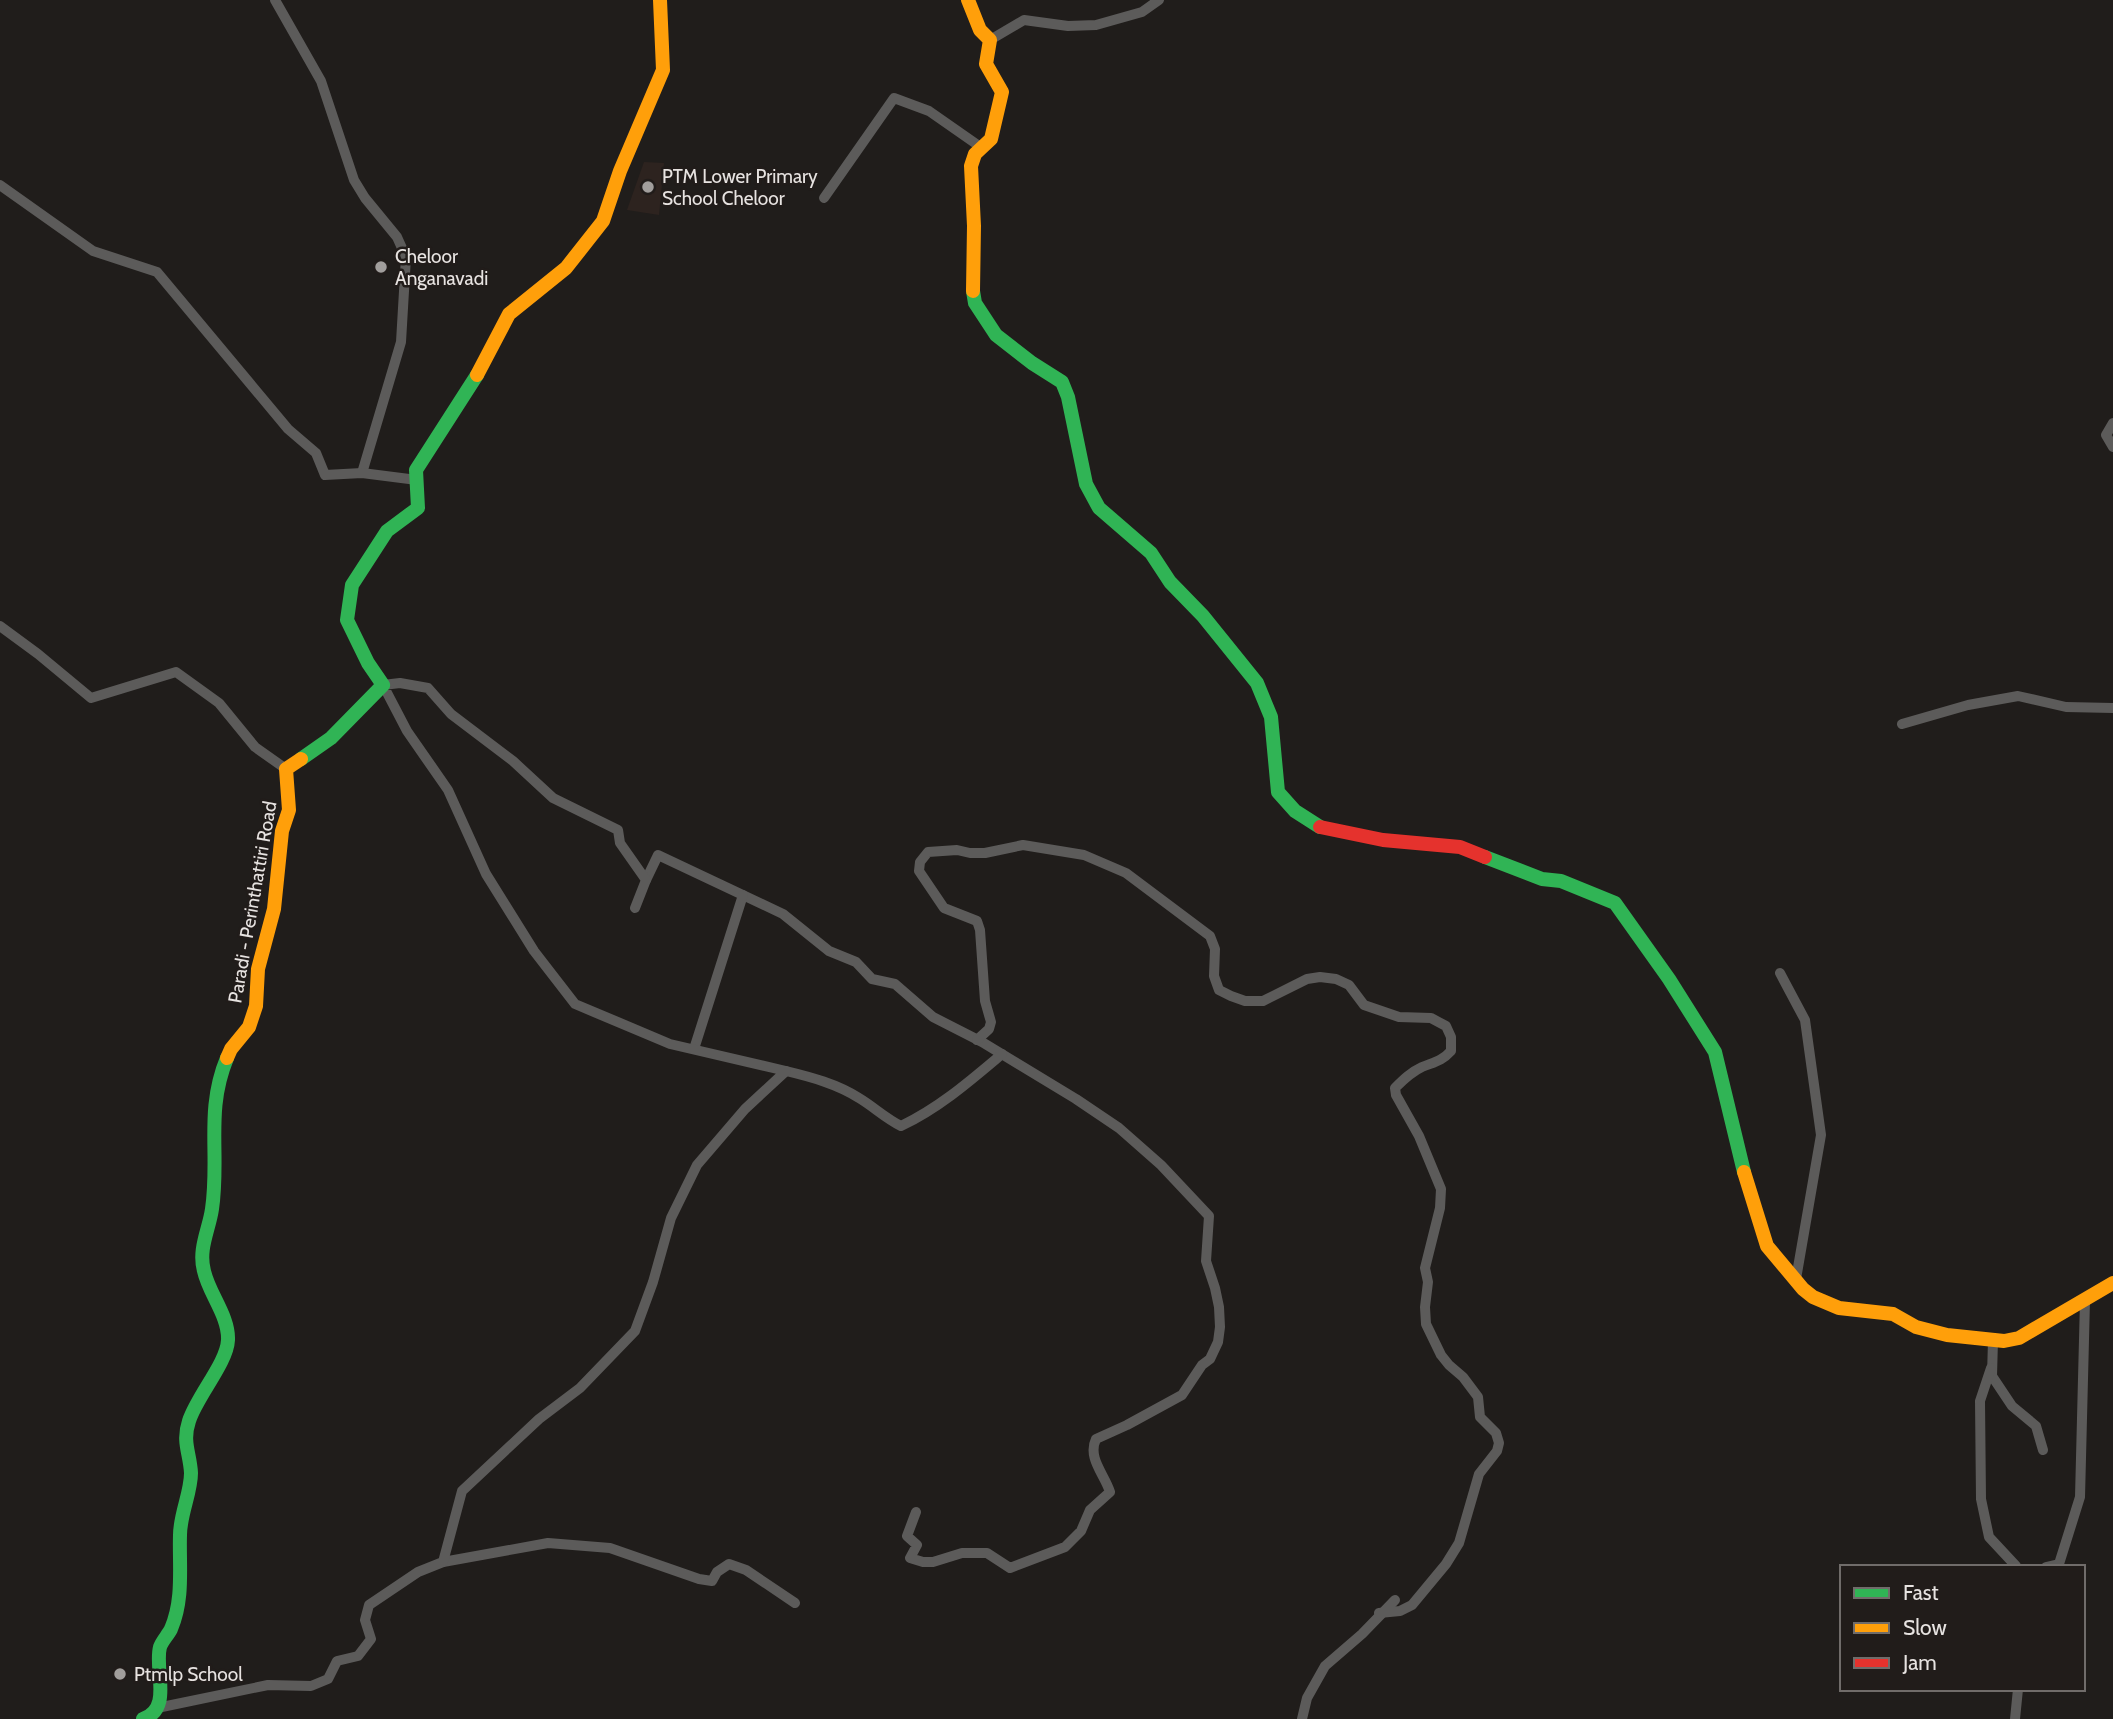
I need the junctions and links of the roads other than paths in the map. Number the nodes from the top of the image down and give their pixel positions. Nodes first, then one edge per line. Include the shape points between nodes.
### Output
1 (275, 0) edge
2 (660, 0) edge
3 (968, 0) edge
4 (1159, 0) edge
5 (990, 40) junction
6 (982, 148) junction
7 (0, 186) edge
8 (824, 198) dead end
9 (2113, 423) edge
10 (2113, 447) edge
11 (362, 472) junction
12 (417, 480) junction
13 (0, 626) edge
14 (383, 685) junction
15 (2113, 708) edge
16 (1902, 724) dead end
17 (286, 769) junction
18 (646, 880) junction
19 (743, 895) junction
20 (635, 908) dead end
21 (1780, 973) dead end
22 (977, 1040) junction
23 (694, 1049) junction
24 (1002, 1054) junction
25 (786, 1071) junction
26 (1796, 1279) junction
27 (2113, 1283) edge
28 (2085, 1300) junction
29 (1993, 1340) junction
30 (1992, 1368) junction
31 (2043, 1450) dead end
32 (916, 1512) dead end
33 (443, 1562) junction
34 (2018, 1565) edge
35 (2055, 1565) edge
36 (1395, 1600) dead end
37 (795, 1603) dead end
38 (1380, 1613) junction
39 (2018, 1691) edge
40 (157, 1708) junction
41 (143, 1719) edge
42 (1302, 1719) edge
43 (2015, 1719) edge

1 - 11 street via 321,81 354,180 397,237 406,257 401,342
2 - 12 street via 663,70 603,221 566,268 509,314 474,381 416,470
3 - 5 street via 980,30
4 - 5 street via 1142,12 1096,25 1024,20
5 - 6 street via 986,64 1002,92 991,138
6 - 8 street via 929,111 894,98
6 - 26 street via 971,166 975,303 996,335 1062,382 1086,484 1099,508 1151,553 1170,582 1257,683 1271,717 1278,792 1318,826 1460,847 1615,903 1715,1052 1745,1178 1767,1246
7 - 11 street via 93,251 157,272 288,429 316,453 326,475
9 - 10 street via 2106,435
11 - 12 street
12 - 14 street via 418,508 387,531 352,585 347,620
13 - 17 street via 91,698 176,672 219,703 255,747
14 - 17 street via 331,738
14 - 18 street via 428,688 451,714 553,798 618,830
14 - 23 street via 407,731 448,790 486,874 534,951 575,1004 670,1044
15 - 16 street via 2066,707 2018,696
17 - 40 street, Paradi - Perinthattiri Road via 290,801 282,831 274,909 258,969 256,1006 249,1027 231,1049 215,1095 216,1171 203,1270 228,1330 228,1344 188,1423 185,1444 191,1473 180,1532 179,1594 171,1629 160,1648
18 - 19 street via 657,855
18 - 20 street
19 - 22 street via 783,914 829,951 856,962 872,979 895,984 933,1017
19 - 23 street
21 - 26 street via 1805,1020 1821,1135
22 - 24 street
22 - 38 street via 991,1022 980,930 977,921 944,908 919,871 922,858 939,849 985,853 1023,845 1108,863 1210,936 1220,990 1245,1001 1263,1001 1320,977 1349,985 1364,1005 1399,1017 1431,1018 1446,1026 1451,1051 1443,1060 1408,1075 1395,1088 1441,1189 1425,1268 1426,1324 1441,1355 1479,1397 1480,1417 1499,1443 1479,1475 1459,1543 1446,1564 1412,1605
23 - 25 street
24 - 25 street via 959,1090 901,1126 818,1078
24 - 32 street via 1119,1128 1209,1216 1206,1261 1219,1307 1218,1342 1182,1395 1096,1439 1092,1447 1095,1461 1110,1492 1090,1510 1081,1531 1065,1547 1010,1568 987,1553 923,1562 910,1558 917,1545 906,1536
25 - 33 street via 744,1109 697,1164 671,1219 635,1331 580,1388 539,1419 462,1491
26 - 29 street via 1812,1297 1839,1308 1880,1311 1947,1335
27 - 28 street
28 - 29 street via 2019,1338
28 - 35 street via 2080,1496 2059,1564
29 - 30 street
30 - 31 street via 1992,1376 2012,1406 2035,1426
30 - 34 street via 1980,1401 1981,1499 1989,1537
33 - 37 street via 548,1543 610,1548 712,1581 729,1564
33 - 40 street via 418,1572 369,1605 365,1620 371,1639 358,1656 337,1661 328,1679 311,1686 268,1685
36 - 38 street
38 - 42 street via 1325,1666 1307,1698
39 - 43 street
40 - 41 street

